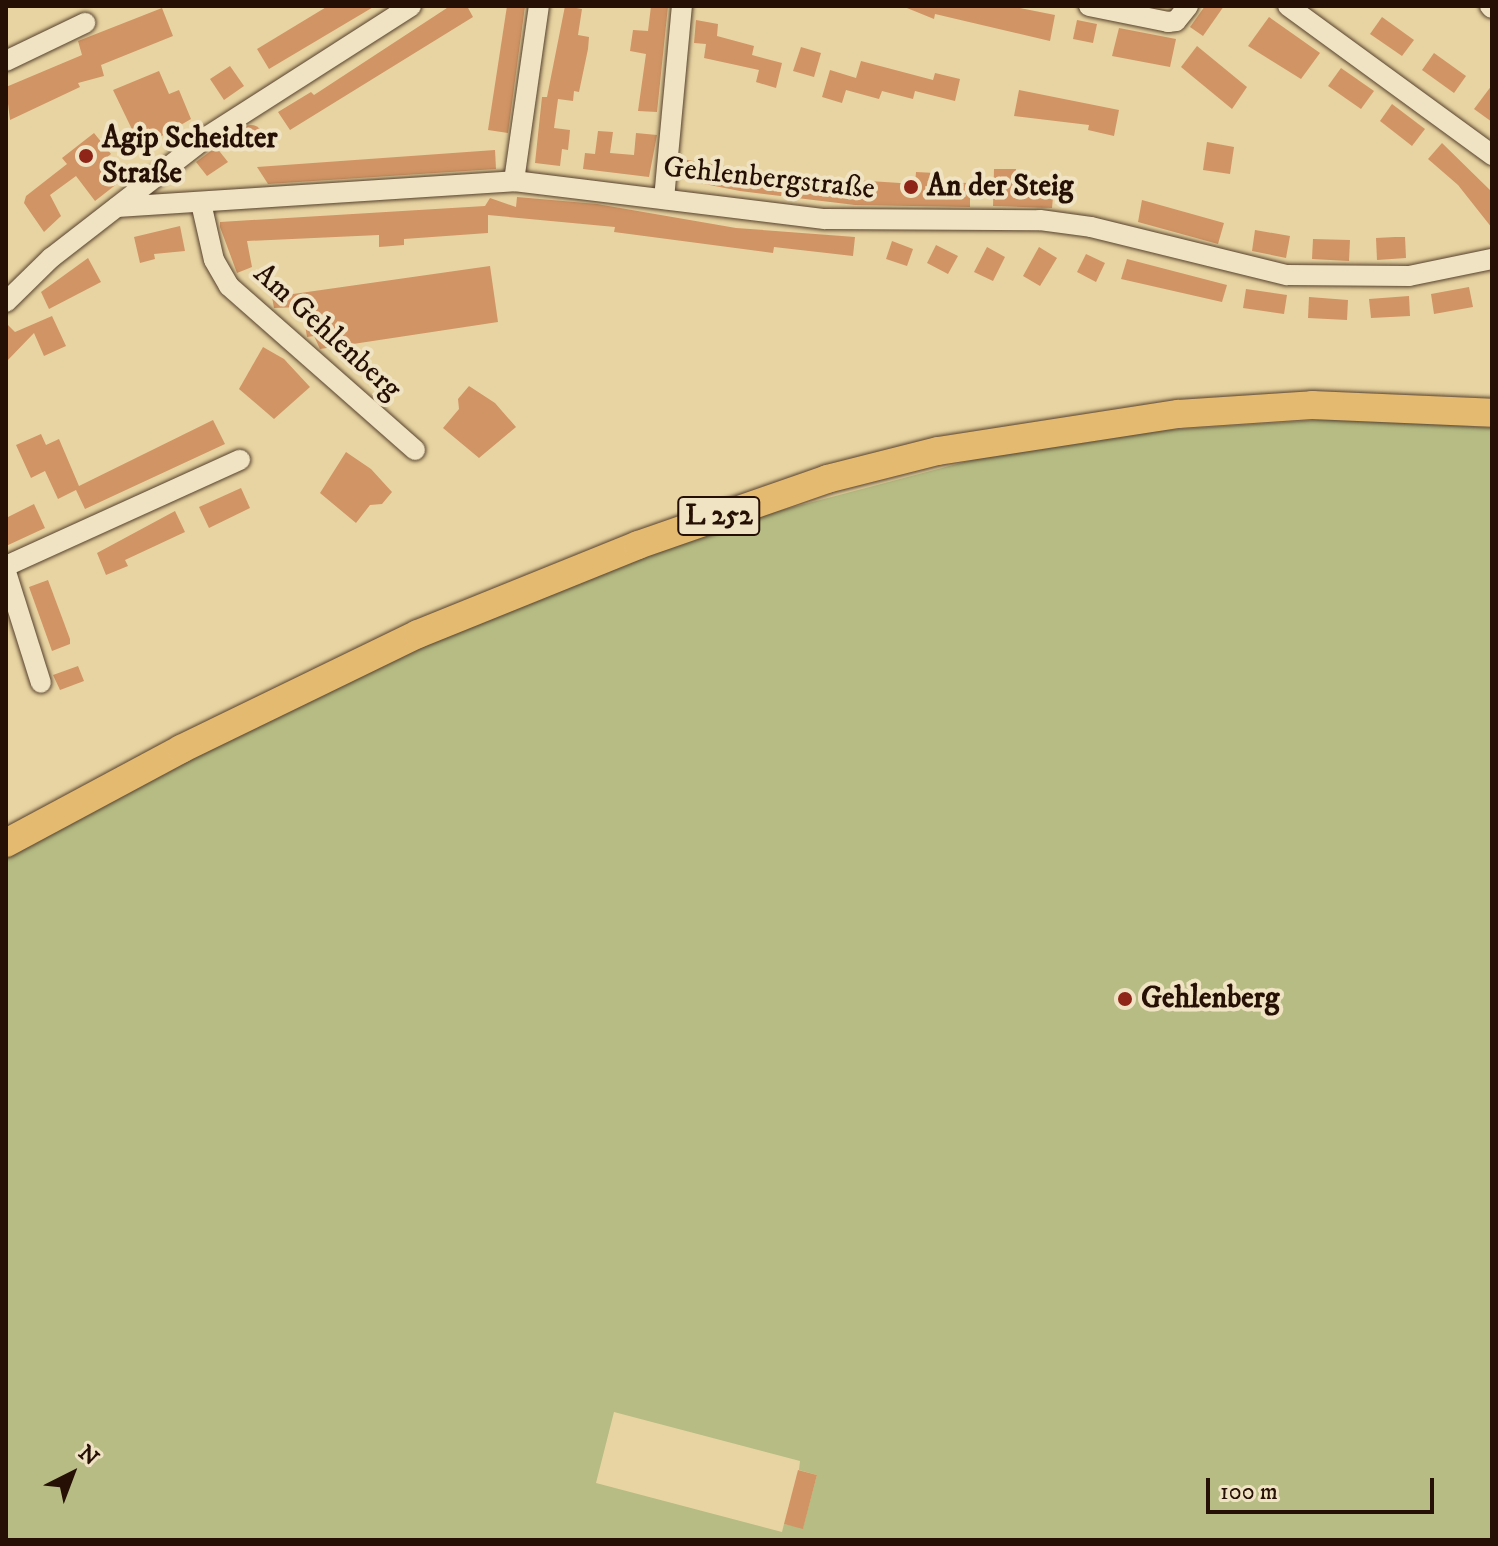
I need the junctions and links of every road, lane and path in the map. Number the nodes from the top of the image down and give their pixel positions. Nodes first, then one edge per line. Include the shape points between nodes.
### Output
1 (411, 6) edge
2 (539, 6) edge
3 (682, 6) edge
4 (1089, 6) edge
5 (1188, 6) edge
6 (1288, 6) edge
7 (85, 23) dead end
8 (6, 61) edge
9 (1492, 155) edge
10 (163, 170) junction
11 (514, 181) junction
12 (664, 199) junction
13 (177, 203) junction
14 (201, 203) junction
15 (117, 207) junction
16 (1492, 259) edge
17 (6, 302) edge
18 (1492, 413) edge
19 (415, 450) dead end
20 (240, 460) dead end
21 (6, 569) edge
22 (41, 683) dead end
23 (6, 843) edge

1 - 10 street via 244,111
2 - 11 street
3 - 12 street
4 - 5 street via 1168,22 1176,21
6 - 9 street
7 - 8 street
10 - 13 street via 163,190
10 - 15 street
11 - 12 street, Gehlenbergstraße
11 - 14 street, Gehlenbergstraße
12 - 16 street, Gehlenbergstraße via 825,219 1040,220 1091,227 1287,275 1409,276
13 - 14 street, Gehlenbergstraße
13 - 15 street, Gehlenbergstraße
14 - 19 street, Am Gehlenberg via 214,260 229,286
15 - 17 street via 51,258
18 - 23 highway, L 252 via 1312,405 1178,414 938,451 827,479 611,555 418,634 181,749
20 - 21 street
21 - 22 street

